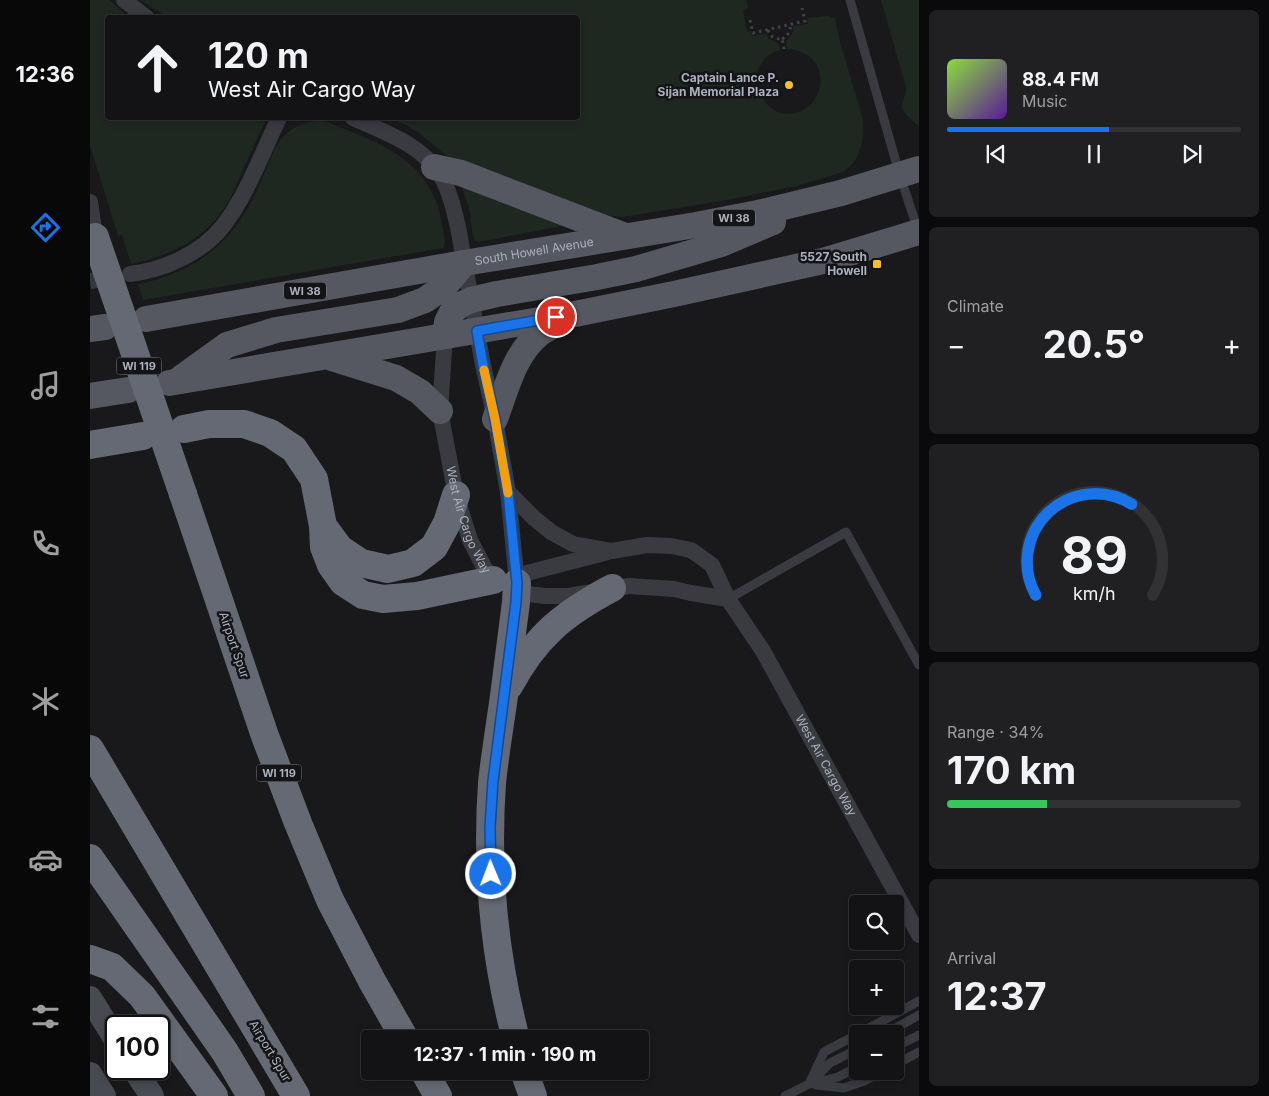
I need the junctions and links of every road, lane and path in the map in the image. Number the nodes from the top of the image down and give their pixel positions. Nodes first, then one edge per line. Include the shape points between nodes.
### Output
1 (124, 0) edge
2 (850, 0) edge
3 (802, 8) dead end
4 (144, 15) edge
5 (750, 20) dead end
6 (790, 25) junction
7 (768, 30) junction
8 (782, 39) junction
9 (784, 49) dead end
10 (278, 120) edge
11 (357, 120) edge
12 (434, 167) junction
13 (910, 172) edge
14 (841, 193) junction
15 (90, 202) edge
16 (919, 232) edge
17 (92, 233) edge
18 (626, 236) junction
19 (464, 263) junction
20 (130, 274) tunnel mouth
21 (471, 300) junction
22 (575, 314) junction
23 (146, 319) dead end
24 (477, 331) junction
25 (444, 336) junction
26 (326, 356) junction
27 (128, 390) dead end
28 (90, 396) edge
29 (440, 412) junction
30 (495, 419) junction
31 (184, 429) dead end
32 (143, 436) dead end
33 (90, 445) edge
34 (508, 492) junction
35 (456, 495) junction
36 (324, 526) junction
37 (612, 551) junction
38 (505, 582) junction
39 (612, 588) junction
40 (728, 599) junction
41 (919, 665) edge
42 (504, 697) junction
43 (90, 749) edge
44 (90, 858) edge
45 (919, 935) edge
46 (90, 959) edge
47 (90, 998) edge
48 (919, 1001) edge
49 (919, 1015) edge
50 (105, 1022) edge
51 (875, 1025) edge
52 (901, 1025) edge
53 (400, 1030) edge
54 (514, 1030) edge
55 (919, 1035) edge
56 (849, 1039) edge
57 (904, 1042) edge
58 (919, 1052) edge
59 (849, 1054) edge
60 (904, 1060) edge
61 (849, 1072) edge
62 (90, 1074) edge
63 (141, 1080) edge
64 (429, 1080) edge
65 (527, 1080) edge
66 (866, 1080) edge
67 (809, 1084) junction
68 (104, 1096) edge
69 (152, 1096) edge
70 (214, 1096) edge
71 (251, 1096) edge
72 (296, 1096) edge
73 (438, 1096) edge
74 (532, 1096) edge
75 (785, 1096) edge

1 - 4 street
2 - 13 lane
3 - 6 path via 805,21
5 - 7 path via 753,33
6 - 7 path
6 - 8 path via 789,33
7 - 8 path via 772,37
8 - 9 path
10 - 20 street via 241,199 218,232 177,261
11 - 12 street via 402,140
12 - 18 main road via 469,176
12 - 19 street via 454,209
13 - 14 main road, South Howell Avenue / WI 38
13 - 16 lane
14 - 18 main road, South Howell Avenue / WI 38 via 758,213
14 - 21 main road via 721,244 665,261
15 - 17 street
16 - 22 main road via 781,271
17 - 53 highway, Airport Spur / WI 119, bridge via 298,823 330,900
18 - 19 main road, South Howell Avenue / WI 38
19 - 21 street
19 - 23 main road, South Howell Avenue / WI 38
19 - 26 main road via 445,286 425,300 398,310 276,330 227,345 172,382
21 - 24 street
21 - 25 main road via 452,312
22 - 24 main road
22 - 30 main road via 540,333 526,346
24 - 25 main road
24 - 30 street
25 - 26 main road
25 - 29 street, West Air Cargo Way
26 - 29 main road via 396,378 420,392
27 - 28 main road
29 - 35 street, West Air Cargo Way
30 - 34 street
31 - 36 highway via 209,424 244,424 270,433 294,448 314,478
32 - 33 highway
34 - 37 street, West Air Cargo Way via 551,532 573,544
34 - 38 street
35 - 36 highway via 447,523 434,547 413,563 388,569 361,563 340,549
35 - 38 street, West Air Cargo Way via 470,540 484,567
36 - 38 highway via 324,547 331,565 343,582 363,595 384,598 417,596
37 - 38 street via 527,573
37 - 40 street, West Air Cargo Way via 647,545 691,550 712,565
38 - 39 street, West Air Cargo Way via 528,594 545,596 568,596
38 - 42 highway via 516,602
39 - 40 street, West Air Cargo Way via 674,589
39 - 42 highway via 578,608 545,634 526,658
40 - 41 lane via 846,532
40 - 45 street, West Air Cargo Way via 762,651
42 - 54 highway via 493,781 491,874 496,938
43 - 72 highway, Airport Spur
44 - 71 highway via 225,1052
46 - 70 highway via 112,967 142,996
47 - 50 street
48 - 51 lane
49 - 52 lane
55 - 57 lane
56 - 67 lane via 824,1052
58 - 60 lane
59 - 67 lane via 830,1063
61 - 67 lane
62 - 68 street
63 - 69 street
64 - 73 highway
65 - 74 highway
66 - 67 lane via 844,1088
67 - 75 lane

